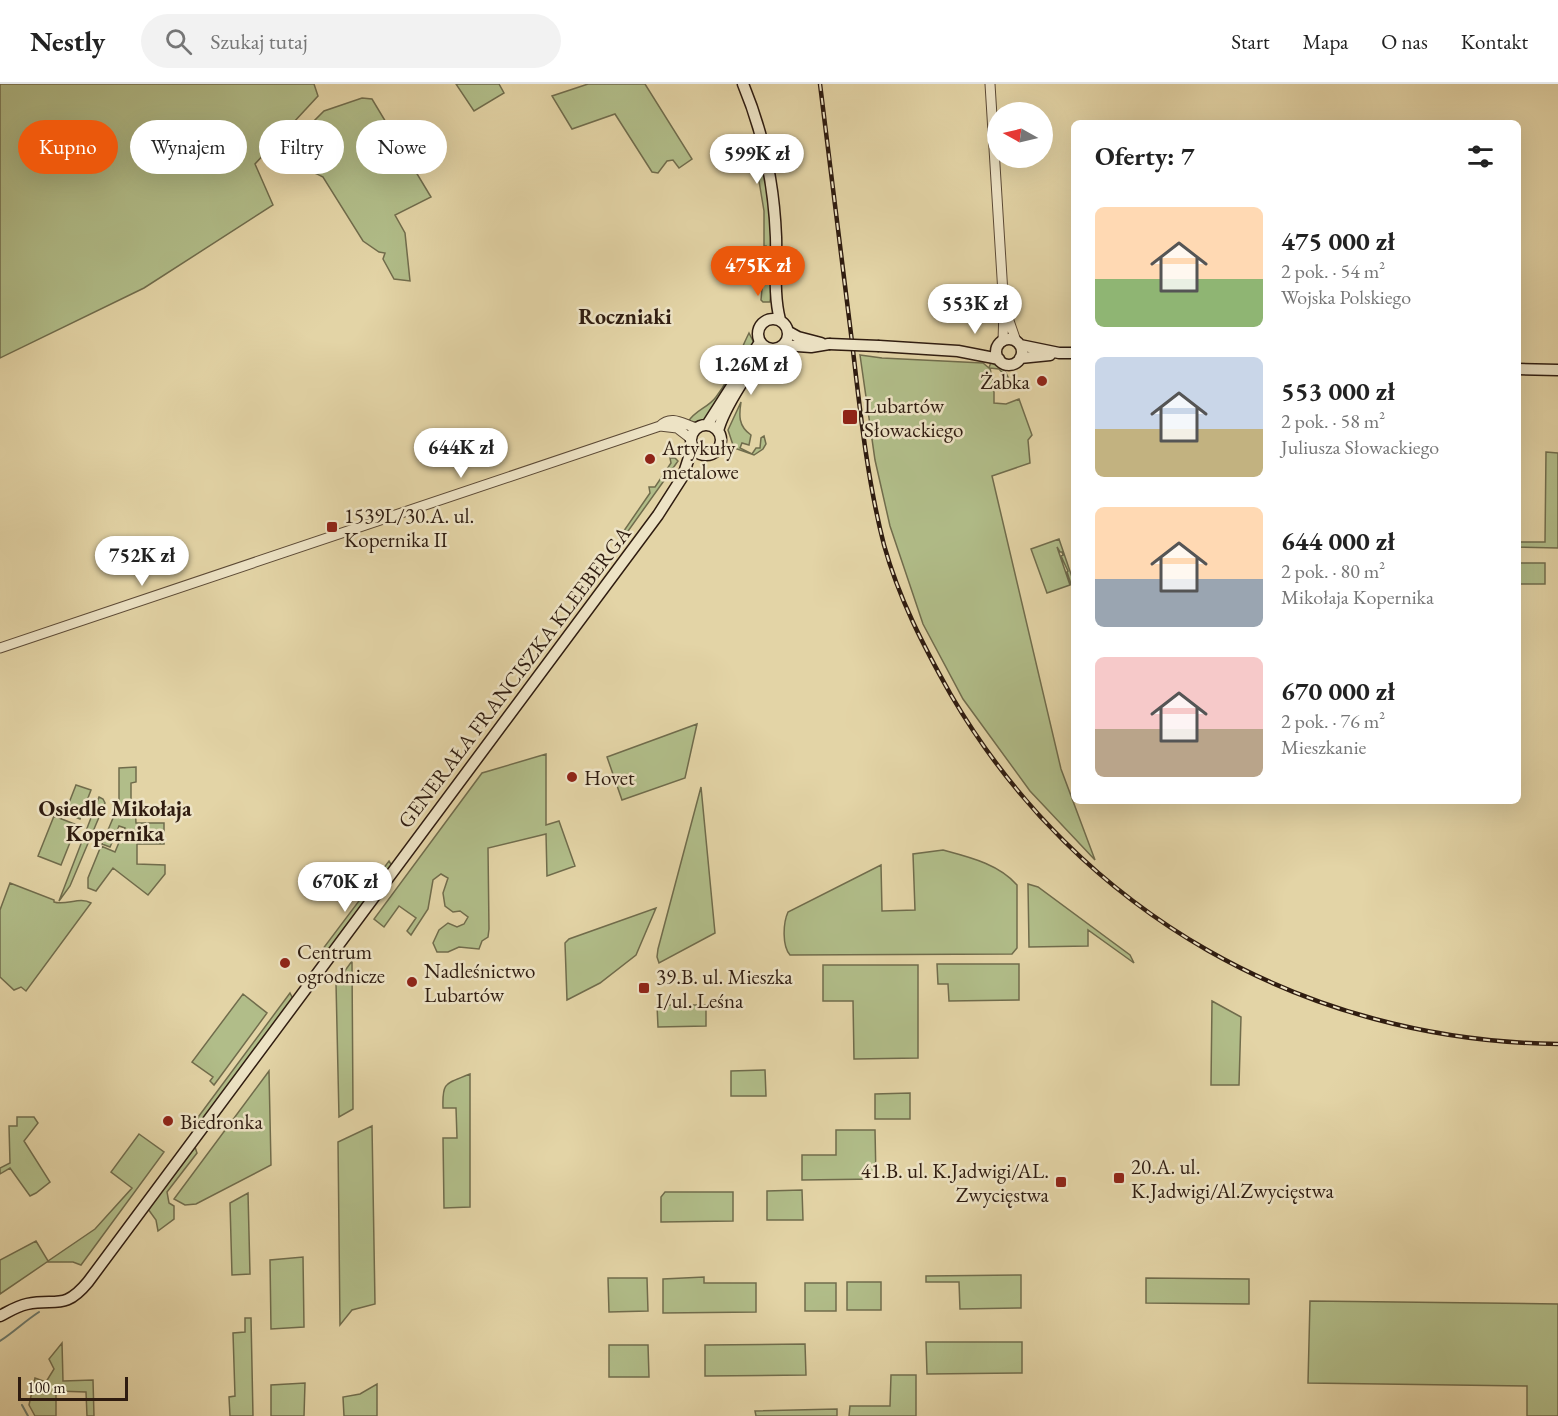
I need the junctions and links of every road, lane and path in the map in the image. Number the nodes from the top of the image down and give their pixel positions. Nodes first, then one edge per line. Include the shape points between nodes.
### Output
1 (743, 84) edge
2 (990, 84) edge
3 (1004, 310) junction
4 (775, 319) junction
5 (789, 332) junction
6 (760, 342) junction
7 (1001, 343) junction
8 (1018, 343) junction
9 (827, 344) junction
10 (784, 345) junction
11 (771, 349) junction
12 (958, 351) junction
13 (1059, 352) junction
14 (1071, 353) edge
15 (1020, 358) junction
16 (999, 359) junction
17 (1521, 369) edge
18 (1558, 370) edge
19 (660, 426) junction
20 (702, 426) junction
21 (718, 431) junction
22 (691, 443) junction
23 (703, 456) junction
24 (683, 476) junction
25 (0, 648) edge
26 (0, 1316) edge

1 - 4 main road via 771,182 776,237
2 - 3 street
3 - 7 street
3 - 8 street
4 - 5 main road via 786,325
4 - 6 main road via 763,322 758,330
5 - 9 main road
5 - 10 main road
6 - 11 main road
6 - 20 main road
7 - 8 main road via 1010,339
7 - 12 main road
7 - 16 main road via 997,350
8 - 13 main road
8 - 15 main road
9 - 10 main road
9 - 12 main road, bridge
10 - 11 main road
11 - 21 main road via 759,358 740,386
12 - 16 main road
13 - 14 main road
13 - 15 main road
15 - 16 main road via 1009,364
17 - 18 main road
19 - 20 street via 674,420
19 - 22 street via 677,429
19 - 25 street
20 - 21 main road
20 - 22 main road
21 - 23 main road via 721,441 717,450
22 - 23 main road
22 - 24 main road, GENERAŁA FRANCISZKA KLEEBERGA
23 - 24 main road, GENERAŁA FRANCISZKA KLEEBERGA
24 - 26 main road, GENERAŁA FRANCISZKA KLEEBERGA via 79,1294 54,1304 28,1304

